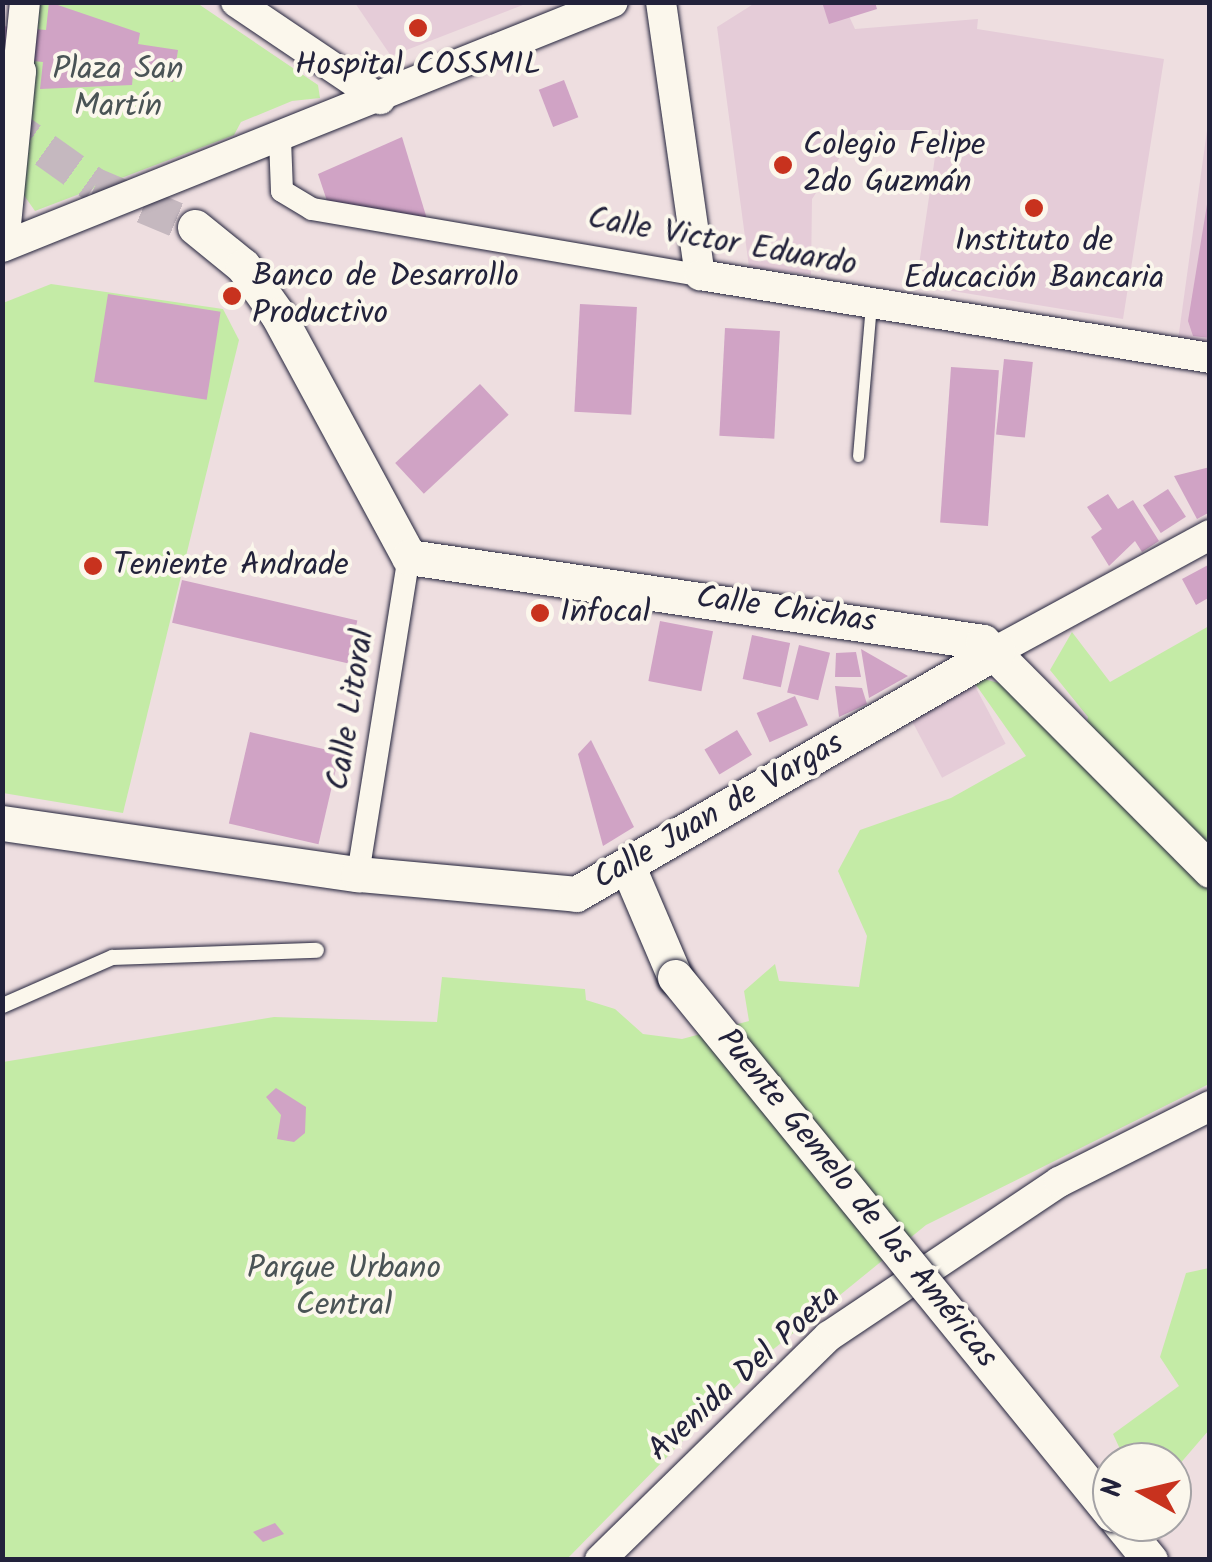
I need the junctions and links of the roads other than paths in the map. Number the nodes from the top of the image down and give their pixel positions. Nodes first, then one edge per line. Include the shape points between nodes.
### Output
1 (236, 2) edge
2 (613, 2) edge
3 (661, 2) edge
4 (17, 8) edge
5 (10, 70) edge
6 (380, 98) junction
7 (280, 139) junction
8 (195, 227) tunnel mouth
9 (2, 234) edge
10 (2, 247) edge
11 (700, 275) junction
12 (871, 304) junction
13 (1210, 358) edge
14 (858, 456) dead end
15 (1210, 535) edge
16 (410, 557) junction
17 (998, 650) junction
18 (2, 823) edge
19 (628, 867) junction
20 (1210, 870) edge
21 (358, 874) junction
22 (316, 950) dead end
23 (2, 1004) edge
24 (1210, 1106) edge
25 (1092, 1489) edge
26 (600, 1560) edge

1 - 6 main road
2 - 6 main road
3 - 11 main road
4 - 5 main road
5 - 9 main road
6 - 7 main road
7 - 10 main road
7 - 11 street, Calle Victor Eduardo via 282,191 312,209
8 - 16 main road via 243,266 278,316
11 - 12 main road, Calle Victor Eduardo
12 - 13 main road, Calle Victor Eduardo
12 - 14 lane
15 - 17 main road, Calle Juan de Vargas
16 - 17 main road, Calle Chichas via 970,638
16 - 21 street, Calle Litoral
17 - 19 main road, Calle Juan de Vargas
17 - 20 main road, Calle Chichas
18 - 21 main road, Calle Juan de Vargas
19 - 21 main road, Calle Juan de Vargas via 576,894 549,896
19 - 25 main road, Puente Gemelo de las Américas, bridge via 675,977
22 - 23 street via 112,958
24 - 26 main road, Avenida Del Poeta via 1059,1182 829,1336

